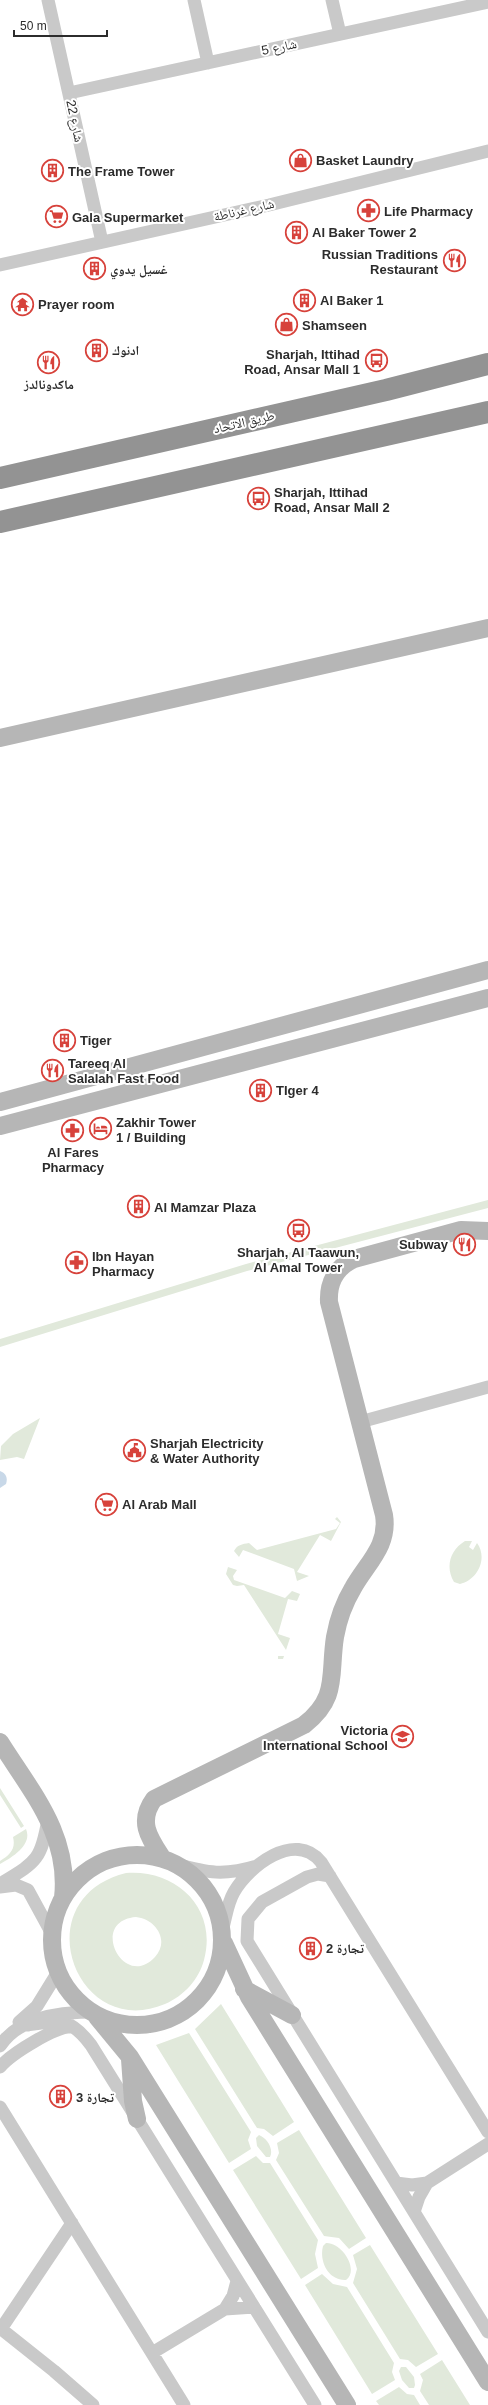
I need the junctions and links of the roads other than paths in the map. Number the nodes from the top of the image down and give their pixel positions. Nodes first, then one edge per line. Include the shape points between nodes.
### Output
1 (48, 0) edge
2 (194, 0) edge
3 (332, 0) edge
4 (488, 2) edge
5 (340, 34) junction
6 (208, 63) junction
7 (70, 93) junction
8 (488, 151) edge
9 (102, 242) junction
10 (0, 265) edge
11 (488, 364) edge
12 (488, 412) edge
13 (0, 478) edge
14 (0, 522) edge
15 (488, 628) edge
16 (0, 738) edge
17 (488, 970) edge
18 (488, 998) edge
19 (0, 1102) edge
20 (0, 1126) edge
21 (488, 1230) edge
22 (488, 1387) edge
23 (360, 1422) junction
24 (0, 1742) edge
25 (48, 1819) junction
26 (169, 1862) junction
27 (260, 1864) junction
28 (330, 1876) junction
29 (0, 1884) edge
30 (0, 1887) edge
31 (63, 1898) junction
32 (52, 1934) junction
33 (223, 1935) junction
34 (58, 1972) junction
35 (244, 1989) junction
36 (94, 2014) junction
37 (292, 2015) junction
38 (28, 2025) junction
39 (73, 2027) junction
40 (7, 2033) edge
41 (0, 2046) edge
42 (130, 2057) junction
43 (0, 2067) edge
44 (0, 2107) edge
45 (137, 2120) junction
46 (488, 2132) edge
47 (488, 2144) edge
48 (396, 2183) junction
49 (428, 2183) junction
50 (414, 2212) junction
51 (72, 2223) junction
52 (237, 2281) junction
53 (254, 2308) junction
54 (225, 2309) junction
55 (0, 2329) edge
56 (488, 2332) edge
57 (152, 2353) junction
58 (488, 2382) edge
59 (93, 2405) edge
60 (184, 2405) edge
61 (314, 2405) edge
62 (347, 2405) edge

1 - 7 street, شارع 22
2 - 6 street
3 - 5 street
4 - 5 street, شارع 5
5 - 6 street, شارع 5
6 - 7 street, شارع 5
7 - 9 street, شارع 22
8 - 9 street, شارع غرناطة via 269,205
9 - 10 street, شارع غرناطة
11 - 13 highway, طريق الاتحاد
12 - 14 highway
15 - 16 street
17 - 19 street
18 - 20 street
21 - 23 street via 461,1230 371,1254 348,1261 336,1272 329,1287 328,1302
22 - 23 street
23 - 26 street via 384,1515 385,1531 378,1552 352,1589 339,1621 335,1638 332,1685 328,1697 314,1717 304,1725 154,1799 146,1815 145,1827 149,1838
24 - 25 street
25 - 29 street via 43,1847 35,1860
25 - 31 street via 55,1831 63,1857
26 - 27 street via 206,1873 223,1874
26 - 31 street via 131,1855 107,1860 77,1879
26 - 33 street via 186,1870 204,1887 216,1908
27 - 28 street via 282,1851 299,1849 318,1859
27 - 33 street via 233,1894
28 - 37 street via 318,1874 302,1879 262,1902 248,1919 246,1933 250,1947
28 - 46 street
30 - 32 street via 16,1885 28,1890
31 - 32 street
32 - 34 street via 52,1950
33 - 35 street
33 - 36 street via 219,1965 208,1988 181,2014 158,2023 132,2025 120,2024
34 - 36 street via 75,1998
34 - 40 street via 37,2006
35 - 37 street
35 - 58 street
36 - 38 street via 55,2014 37,2019
36 - 42 street
37 - 48 street
38 - 39 street via 57,2020
38 - 40 street
39 - 43 street via 58,2030 9,2058
39 - 45 street via 91,2045
40 - 41 street
42 - 45 street
42 - 62 street
44 - 51 street
45 - 52 street
47 - 49 street
48 - 49 street
48 - 50 street
49 - 50 street via 419,2197
50 - 56 street
51 - 55 street
51 - 57 street
52 - 53 street
52 - 54 street via 233,2296
53 - 54 street
53 - 61 street
54 - 57 street
55 - 59 street
57 - 60 street

